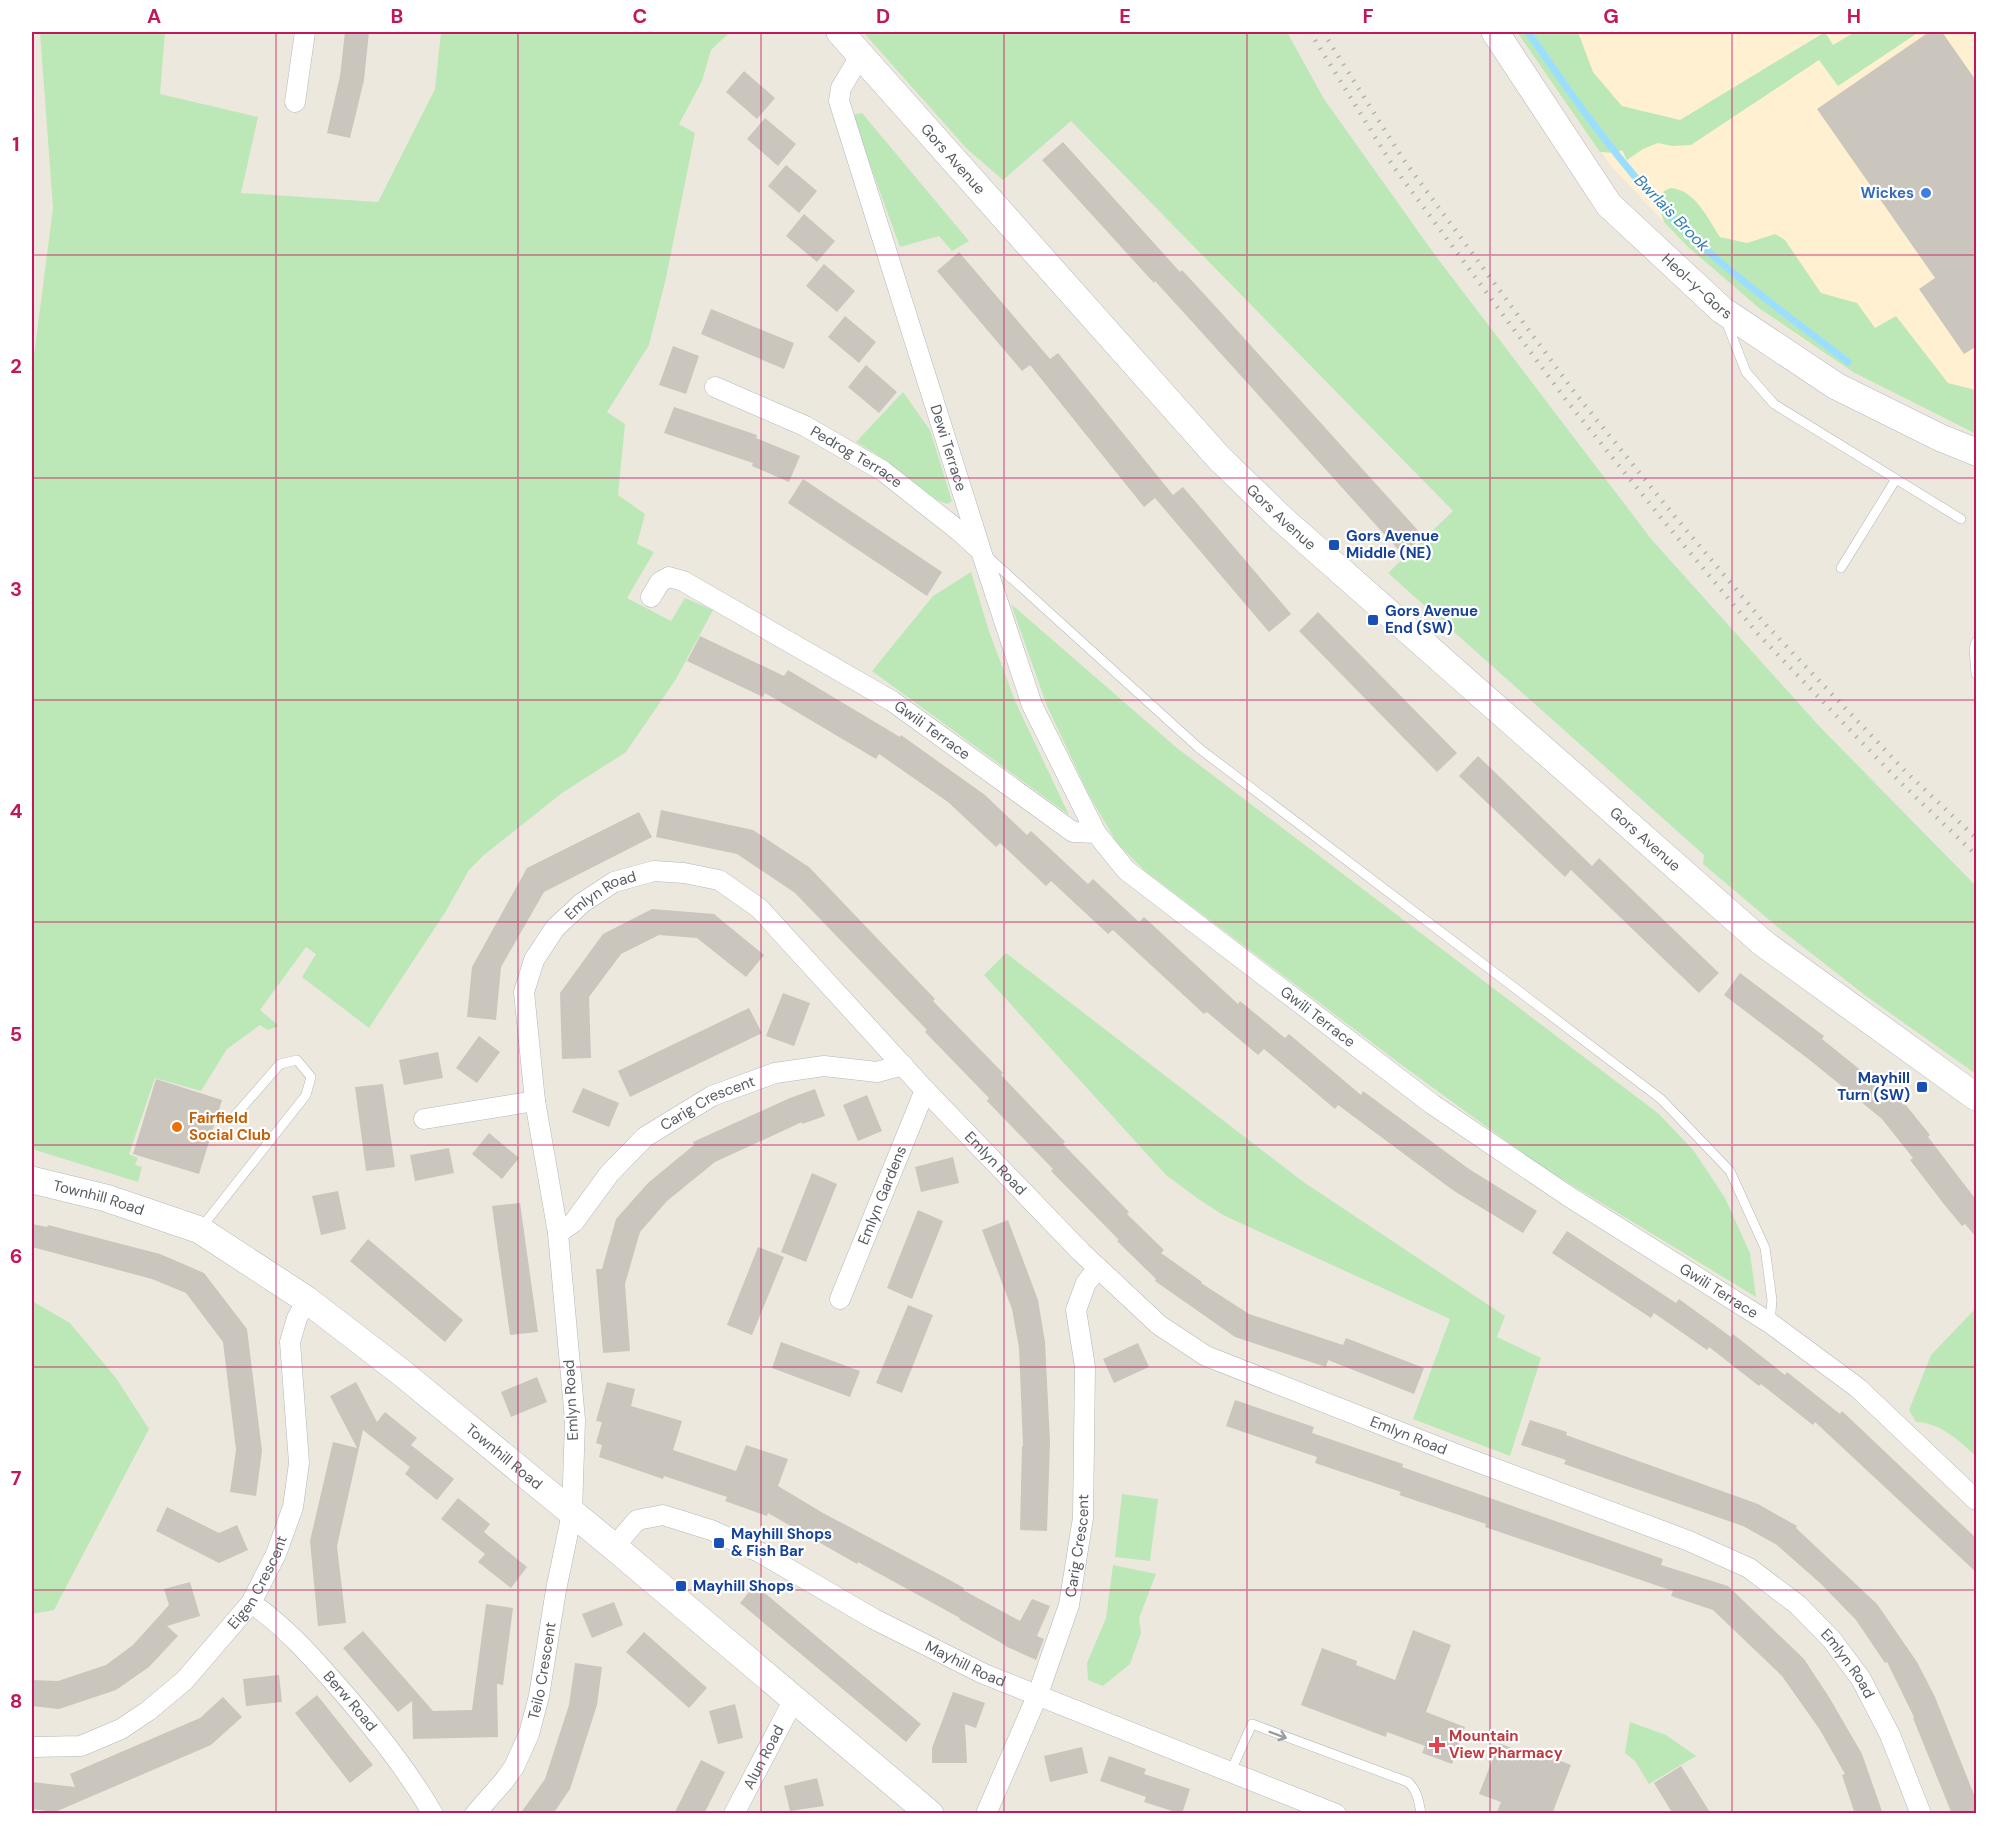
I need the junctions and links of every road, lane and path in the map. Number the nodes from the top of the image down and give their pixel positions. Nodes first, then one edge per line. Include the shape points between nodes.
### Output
1 (305, 32) edge
2 (840, 32) edge
3 (1495, 32) edge
4 (860, 56) junction
5 (296, 102) dead end
6 (1722, 310) junction
7 (715, 387) dead end
8 (1977, 452) edge
9 (1896, 479) junction
10 (1961, 519) dead end
11 (981, 551) junction
12 (1841, 568) dead end
13 (651, 597) dead end
14 (1977, 642) edge
15 (1977, 674) edge
16 (1096, 834) junction
17 (903, 1065) junction
18 (925, 1090) junction
19 (1977, 1097) edge
20 (535, 1101) junction
21 (232, 1119) dead end
22 (424, 1119) dead end
23 (32, 1180) edge
24 (200, 1230) junction
25 (558, 1233) junction
26 (1098, 1268) junction
27 (840, 1299) dead end
28 (307, 1300) junction
29 (1770, 1323) junction
30 (1977, 1500) edge
31 (572, 1514) junction
32 (614, 1547) junction
33 (251, 1603) junction
34 (1038, 1694) junction
35 (794, 1699) junction
36 (32, 1748) edge
37 (1231, 1771) junction
38 (433, 1814) edge
39 (475, 1814) edge
40 (734, 1814) edge
41 (930, 1814) edge
42 (986, 1814) edge
43 (1336, 1814) edge
44 (1421, 1814) edge
45 (1920, 1814) edge

1 - 5 street
2 - 4 street, Gors Avenue
3 - 6 street, Heol-y-Gors via 1609,205
4 - 11 street, Dewi Terrace via 841,88 839,101
4 - 19 street, Gors Avenue via 1220,458 1283,520 1763,943
6 - 8 street, Heol-y-Gors via 1836,386
6 - 9 lane via 1746,372 1774,404
7 - 11 street, Pedrog Terrace via 805,426 883,471
9 - 10 lane
9 - 12 lane
11 - 16 street, Dewi Terrace via 1032,705
11 - 29 lane via 1200,749 1661,1099 1730,1171 1765,1248 1772,1300
13 - 16 street, Gwili Terrace via 660,582 669,577 683,581 892,701 1073,832
14 - 15 lane
16 - 29 street, Gwili Terrace via 1126,870 1432,1104 1568,1196
17 - 18 street, Emlyn Road
17 - 20 street, Emlyn Road via 759,908 719,880 654,871 614,882 582,903 555,928 534,960 524,992
17 - 25 street, Carig Crescent via 877,1072 824,1066 775,1072 712,1096 645,1137 609,1174 574,1222
18 - 26 street, Emlyn Road
18 - 27 street, Emlyn Gardens
20 - 22 street
20 - 25 street, Emlyn Road
21 - 24 lane via 280,1064 297,1060 311,1077 306,1095
23 - 24 street, Townhill Road via 106,1198
24 - 28 street, Townhill Road
25 - 31 street, Emlyn Road via 575,1420
26 - 34 street, Carig Crescent via 1086,1283 1076,1310 1084,1367 1083,1518 1069,1605
26 - 45 street, Emlyn Road via 1159,1325 1206,1356 1689,1541 1749,1568 1798,1605 1832,1640 1860,1679 1890,1735
28 - 31 street, Townhill Road
28 - 33 street, Eigen Crescent via 290,1342 299,1463 293,1507 276,1554
29 - 30 street, Gwili Terrace via 1858,1388
31 - 32 street, Townhill Road
31 - 39 street, Teilo Crescent via 529,1734 509,1774
32 - 34 street, Mayhill Road via 637,1520 663,1515 711,1530 761,1553 874,1619 984,1674
32 - 35 street, Townhill Road
33 - 36 street, Eigen Crescent via 184,1680 121,1730 81,1746
33 - 38 street, Berw Road via 311,1656 357,1708 401,1763
34 - 37 street, Mayhill Road
34 - 42 street, Carig Crescent
35 - 40 street, Alun Road
35 - 41 street, Townhill Road
37 - 43 street, Mayhill Road
37 -> 44 lane via 1252,1724 1408,1782

